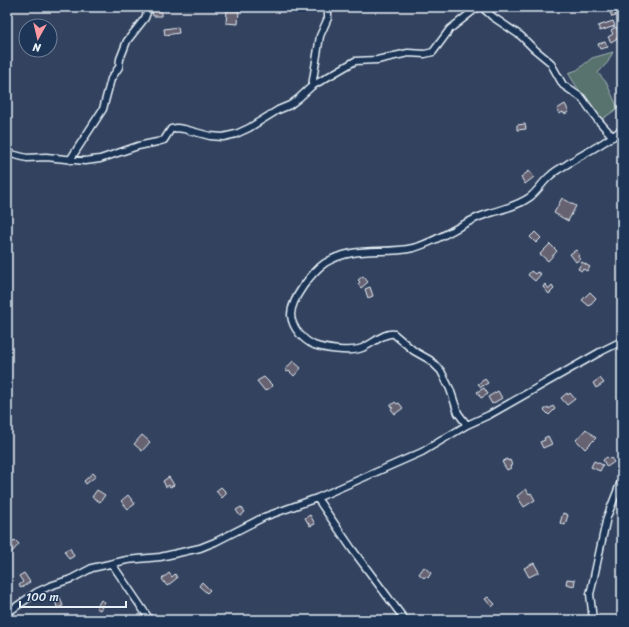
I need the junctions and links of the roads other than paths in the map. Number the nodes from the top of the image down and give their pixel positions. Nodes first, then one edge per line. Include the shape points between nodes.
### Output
1 (148, 7) edge
2 (328, 7) edge
3 (478, 7) edge
4 (484, 7) edge
5 (312, 86) junction
6 (622, 129) edge
7 (613, 137) junction
8 (7, 153) edge
9 (70, 160) junction
10 (622, 341) edge
11 (467, 425) junction
12 (622, 479) edge
13 (317, 498) junction
14 (112, 564) junction
15 (7, 613) edge
16 (150, 620) edge
17 (405, 620) edge
18 (593, 620) edge

1 - 9 street via 145,18 127,41 119,68 111,79 103,109
2 - 5 street via 328,18 320,36
3 - 5 street via 450,29 433,52 355,61
4 - 7 street via 492,17 521,36 550,62 563,85 582,98
5 - 9 street via 290,105 236,134 210,136 177,128 171,129 164,140 106,158
6 - 7 street
7 - 11 street via 550,175 529,197 516,205 478,218 414,248 351,252 334,258 323,264 305,283 294,304 291,316 294,325 300,335 316,346 345,351 360,349 385,335 394,334 441,371 458,413
8 - 9 street via 27,158
10 - 11 street
11 - 13 street via 422,452
12 - 18 street via 607,517 590,594
13 - 14 street via 264,517 200,548
13 - 17 street
14 - 15 street via 92,568 50,586
14 - 16 street

